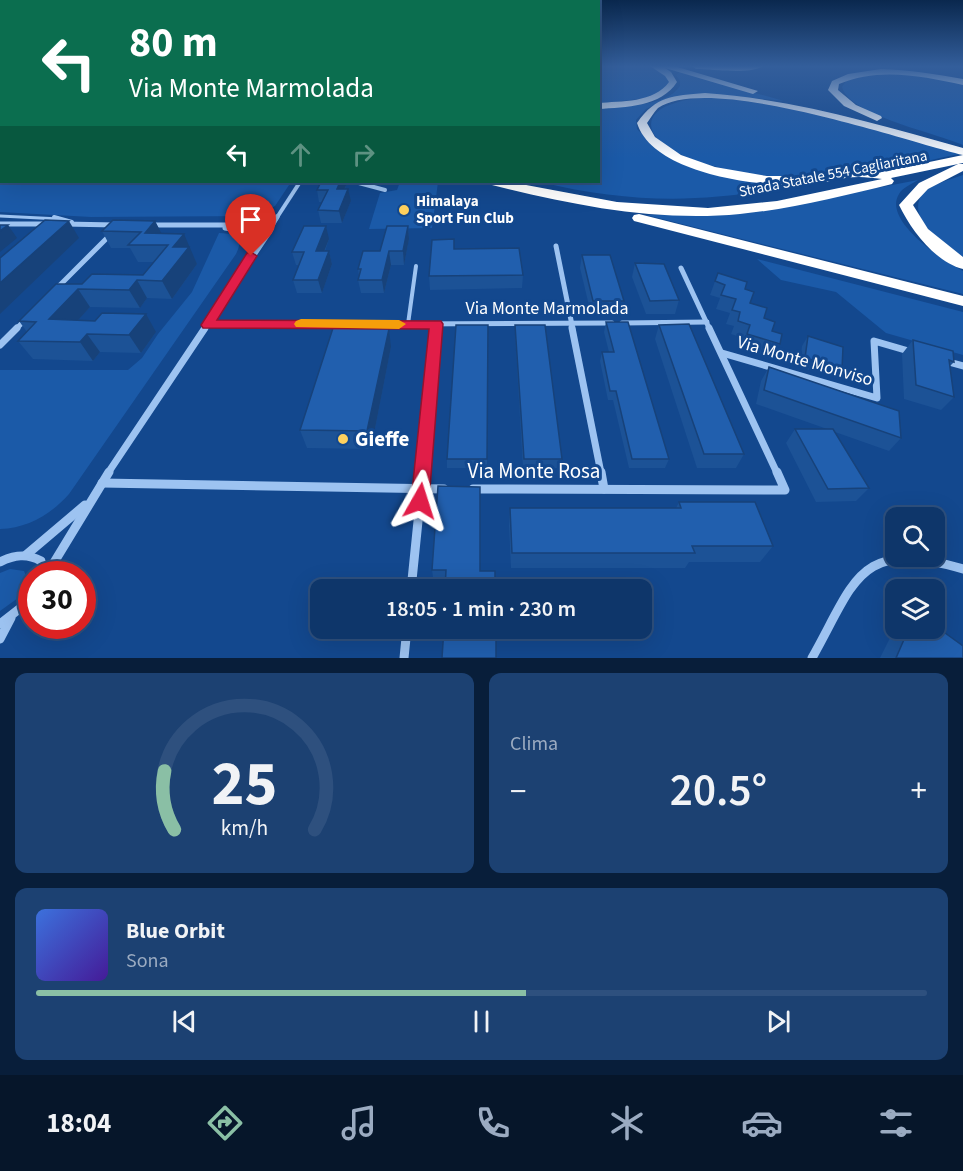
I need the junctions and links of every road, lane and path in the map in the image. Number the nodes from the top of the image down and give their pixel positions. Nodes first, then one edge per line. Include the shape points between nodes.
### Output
1 (655, 97) edge
2 (701, 97) edge
3 (717, 97) edge
4 (770, 97) edge
5 (784, 97) edge
6 (838, 97) edge
7 (600, 106) edge
8 (850, 120) junction
9 (957, 148) edge
10 (963, 159) edge
11 (963, 166) edge
12 (886, 175) junction
13 (299, 183) edge
14 (359, 183) edge
15 (500, 183) edge
16 (527, 183) edge
17 (385, 190) dead end
18 (576, 201) junction
19 (280, 211) junction
20 (0, 216) edge
21 (0, 224) edge
22 (81, 224) junction
23 (258, 224) junction
24 (119, 225) junction
25 (127, 225) edge
26 (145, 225) edge
27 (212, 225) junction
28 (270, 229) junction
29 (250, 233) junction
30 (556, 246) dead end
31 (251, 256) junction
32 (963, 264) edge
33 (416, 266) dead end
34 (681, 268) dead end
35 (48, 297) edge
36 (963, 301) edge
37 (32, 313) edge
38 (707, 322) junction
39 (571, 323) junction
40 (408, 324) junction
41 (436, 324) junction
42 (208, 325) junction
43 (0, 345) edge
44 (722, 353) junction
45 (918, 353) edge
46 (941, 360) edge
47 (963, 366) edge
48 (102, 483) junction
49 (422, 489) junction
50 (456, 489) edge
51 (467, 489) edge
52 (604, 489) junction
53 (90, 501) junction
54 (26, 555) junction
55 (1, 560) edge
56 (41, 561) edge
57 (53, 561) edge
58 (963, 569) edge
59 (412, 579) edge
60 (18, 612) edge
61 (11, 618) junction
62 (0, 624) edge
63 (0, 639) edge
64 (406, 639) edge
65 (404, 658) edge
66 (812, 658) edge

1 - 7 highway
2 - 12 highway via 660,104 649,111 642,123 643,131 670,153 736,175 787,181 857,173
3 - 8 highway via 773,103
4 - 8 highway
5 - 9 highway
6 - 9 highway via 860,112
8 - 9 highway
10 - 12 highway
11 - 18 highway, Strada Statale 554 Cagliaritana via 740,210 678,212
11 - 32 highway via 927,183 914,192 906,205 927,238
12 - 16 highway, Strada Statale 554 Cagliaritana via 755,200 699,204 607,200
13 - 19 street
14 - 17 street
15 - 18 highway, Strada Statale 554 Cagliaritana
18 - 36 highway
19 - 23 street
19 - 28 street
20 - 22 lane via 52,217
21 - 22 street
22 - 24 street
23 - 27 street
23 - 28 street
23 - 29 street
24 - 25 street
24 - 35 street
26 - 27 street
27 - 29 street
28 - 29 street via 261,235
28 - 31 street
29 - 31 street
30 - 39 street
31 - 42 street
33 - 40 lane
34 - 38 street
37 - 43 street
38 - 39 street, Via Monte Marmolada
38 - 44 street
39 - 41 street, Via Monte Marmolada
39 - 52 street
40 - 41 street, Via Monte Marmolada
40 - 42 street, Via Monte Marmolada
41 - 49 street
42 - 48 street
44 - 45 street, Via Monte Monviso via 877,398 874,341
44 - 52 street, Via Monte Rosa via 785,490
46 - 47 street
48 - 49 street, Via Monte Rosa
48 - 53 street
49 - 50 street, Via Monte Rosa
49 - 59 street
51 - 52 street, Via Monte Rosa
53 - 54 street
53 - 57 street
54 - 55 street
54 - 56 street
58 - 66 street via 940,561 915,559 873,566 859,575
60 - 61 street
61 - 62 street
61 - 63 street
64 - 65 street

